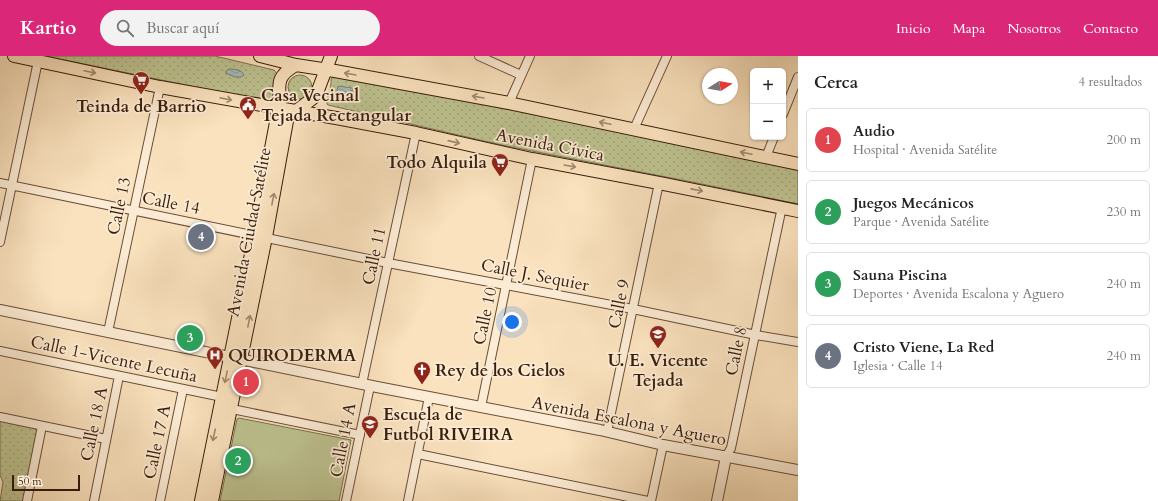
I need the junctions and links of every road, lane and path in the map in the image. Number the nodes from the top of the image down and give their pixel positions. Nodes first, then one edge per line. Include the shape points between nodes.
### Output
1 (14, 56) edge
2 (260, 56) edge
3 (331, 56) edge
4 (479, 56) edge
5 (530, 56) edge
6 (667, 56) edge
7 (38, 61) junction
8 (296, 65) junction
9 (325, 70) junction
10 (521, 75) junction
11 (798, 77) edge
12 (160, 86) junction
13 (509, 103) junction
14 (786, 107) edge
15 (288, 110) junction
16 (634, 129) junction
17 (416, 134) junction
18 (773, 140) edge
19 (766, 157) junction
20 (532, 159) junction
21 (798, 164) edge
22 (0, 183) edge
23 (659, 183) junction
24 (12, 185) junction
25 (782, 207) junction
26 (134, 211) junction
27 (798, 211) edge
28 (260, 236) junction
29 (0, 242) edge
30 (388, 263) junction
31 (506, 285) junction
32 (633, 309) junction
33 (0, 310) edge
34 (108, 332) junction
35 (756, 335) junction
36 (798, 342) edge
37 (0, 351) edge
38 (236, 358) junction
39 (119, 376) junction
40 (366, 385) junction
41 (183, 389) junction
42 (429, 397) junction
43 (229, 402) junction
44 (481, 407) junction
45 (0, 417) edge
46 (42, 426) junction
47 (607, 432) junction
48 (360, 435) junction
49 (106, 439) junction
50 (663, 445) junction
51 (418, 454) junction
52 (726, 457) junction
53 (798, 470) edge
54 (27, 501) edge
55 (94, 501) edge
56 (160, 501) edge
57 (201, 501) edge
58 (212, 501) edge
59 (346, 501) edge
60 (408, 501) edge
61 (648, 501) edge
62 (651, 501) edge
63 (717, 501) edge

1 - 7 main road, Avenida Cívica
2 - 8 main road
3 - 9 main road
4 - 10 street
5 - 10 street
6 - 16 street
7 -> 12 main road, Avenida Cívica
7 - 24 street
8 - 9 main road, Avenida Cívica
8 - 15 main road, Avenida Ciudad Satélite via 287,70 280,82 280,101
13 -> 9 main road, Avenida Cívica
9 - 15 main road via 317,93 312,99
10 - 13 street
11 - 14 street
12 -> 15 main road, Avenida Cívica
12 - 26 street, Calle 13
16 -> 13 main road, Avenida Cívica
15 - 17 main road, Avenida Cívica
15 - 28 main road, Avenida Ciudad Satélite
19 -> 16 main road, Avenida Cívica
17 -> 20 main road, Avenida Cívica
17 - 30 street, Calle 11
18 - 19 street
19 - 21 main road, Avenida Cívica
20 -> 23 main road, Avenida Cívica
20 - 31 street, Calle 10
22 - 24 street, Calle 14
23 -> 25 main road, Avenida Cívica
23 - 32 street, Calle 9
24 - 26 street, Calle 14
24 - 29 street
25 - 27 main road, Avenida Cívica
25 - 35 street, Calle 8
26 - 28 street, Calle 14
26 - 34 street, Calle 13
28 - 30 street, Calle J. Sequier
28 - 38 main road, Avenida Ciudad Satélite
30 - 31 street, Calle J. Sequier
30 - 40 street, Calle 11
31 - 32 street, Calle J. Sequier
31 - 44 street, Calle 10
32 - 35 street, Calle J. Sequier
32 - 47 street, Calle 9
33 - 34 street, Avenida Escalona y Aguero
34 - 38 street, Avenida Escalona y Aguero
35 - 36 street, Calle J. Sequier
35 - 52 street, Calle 8 via 731,448
37 - 39 street, Calle 1-Vicente Lecuña
38 - 40 street, Avenida Escalona y Aguero
38 - 43 main road, Avenida Ciudad Satélite
39 - 41 street, Calle 1-Vicente Lecuña
39 - 49 street, Calle 18 A
40 - 42 street, Avenida Escalona y Aguero
40 - 48 street, Calle 14 A
41 - 43 street, Calle 1-Vicente Lecuña
41 - 56 street, Calle 17 A
42 - 44 street, Avenida Escalona y Aguero
42 - 51 street
43 - 48 street, Calle 1-Vicente Lecuña
43 -> 57 main road
43 - 58 main road
44 - 47 street, Avenida Escalona y Aguero
45 - 46 street
46 - 49 street
46 - 54 street
47 - 50 street, Avenida Escalona y Aguero
48 - 59 street, Calle 14 A
49 - 55 street, Calle 18 A
50 - 52 street, Avenida Escalona y Aguero
50 - 62 street
51 - 60 street
51 - 61 street
52 - 53 street, Avenida Escalona y Aguero
52 - 63 street, Calle 8

